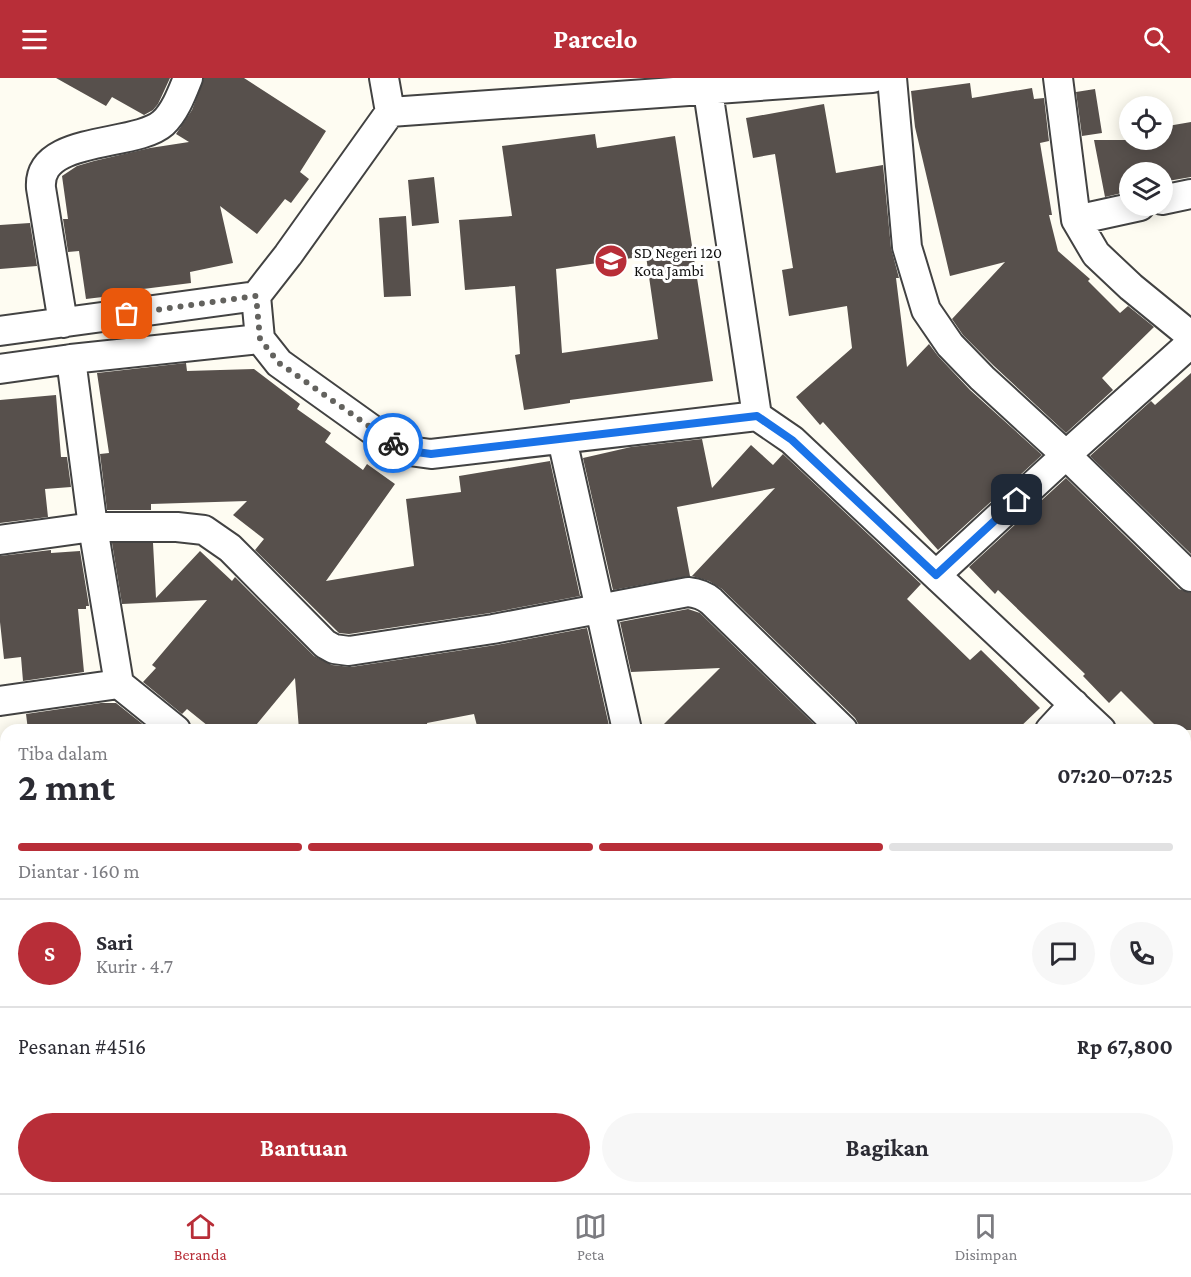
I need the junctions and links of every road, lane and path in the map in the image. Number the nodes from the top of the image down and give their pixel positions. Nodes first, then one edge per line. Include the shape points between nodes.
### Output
1 (188, 78) edge
2 (384, 78) edge
3 (875, 78) edge
4 (1058, 78) edge
5 (707, 85) edge
6 (390, 112) junction
7 (1191, 194) edge
8 (1173, 198) edge
9 (1119, 211) edge
10 (1076, 220) junction
11 (256, 296) junction
12 (63, 323) junction
13 (0, 331) edge
14 (1191, 336) edge
15 (260, 339) junction
16 (1191, 343) edge
17 (71, 359) junction
18 (0, 369) edge
19 (757, 416) junction
20 (562, 439) junction
21 (1066, 454) junction
22 (93, 527) junction
23 (0, 540) edge
24 (1187, 566) edge
25 (936, 575) junction
26 (599, 609) junction
27 (119, 684) junction
28 (0, 701) edge
29 (1074, 704) junction
30 (169, 724) edge
31 (626, 724) edge
32 (837, 724) edge
33 (1056, 724) edge
34 (1095, 724) edge

1 - 12 street via 170,113 153,130 81,147 50,161 43,171 41,188
2 - 6 street
3 - 5 street
3 - 21 street via 907,247 926,310 982,378
4 - 10 street
5 - 6 street
5 - 19 street
6 - 11 street
7 - 8 street
9 - 10 street
10 - 14 street via 1096,254
11 - 12 street
11 - 15 street
12 - 13 street
15 - 17 street
15 - 20 street via 279,363 388,441 409,451 431,454
16 - 21 street
17 - 18 street
17 - 22 street
19 - 20 street
19 - 25 street via 792,440
20 - 26 street
21 - 24 street
21 - 25 street
22 - 23 street
22 - 26 street via 204,530 230,548 334,649 349,651 434,639
22 - 27 street
25 - 29 street
26 - 31 street
26 - 32 street via 688,592 704,596
27 - 28 street
27 - 30 street
29 - 33 street
29 - 34 street

